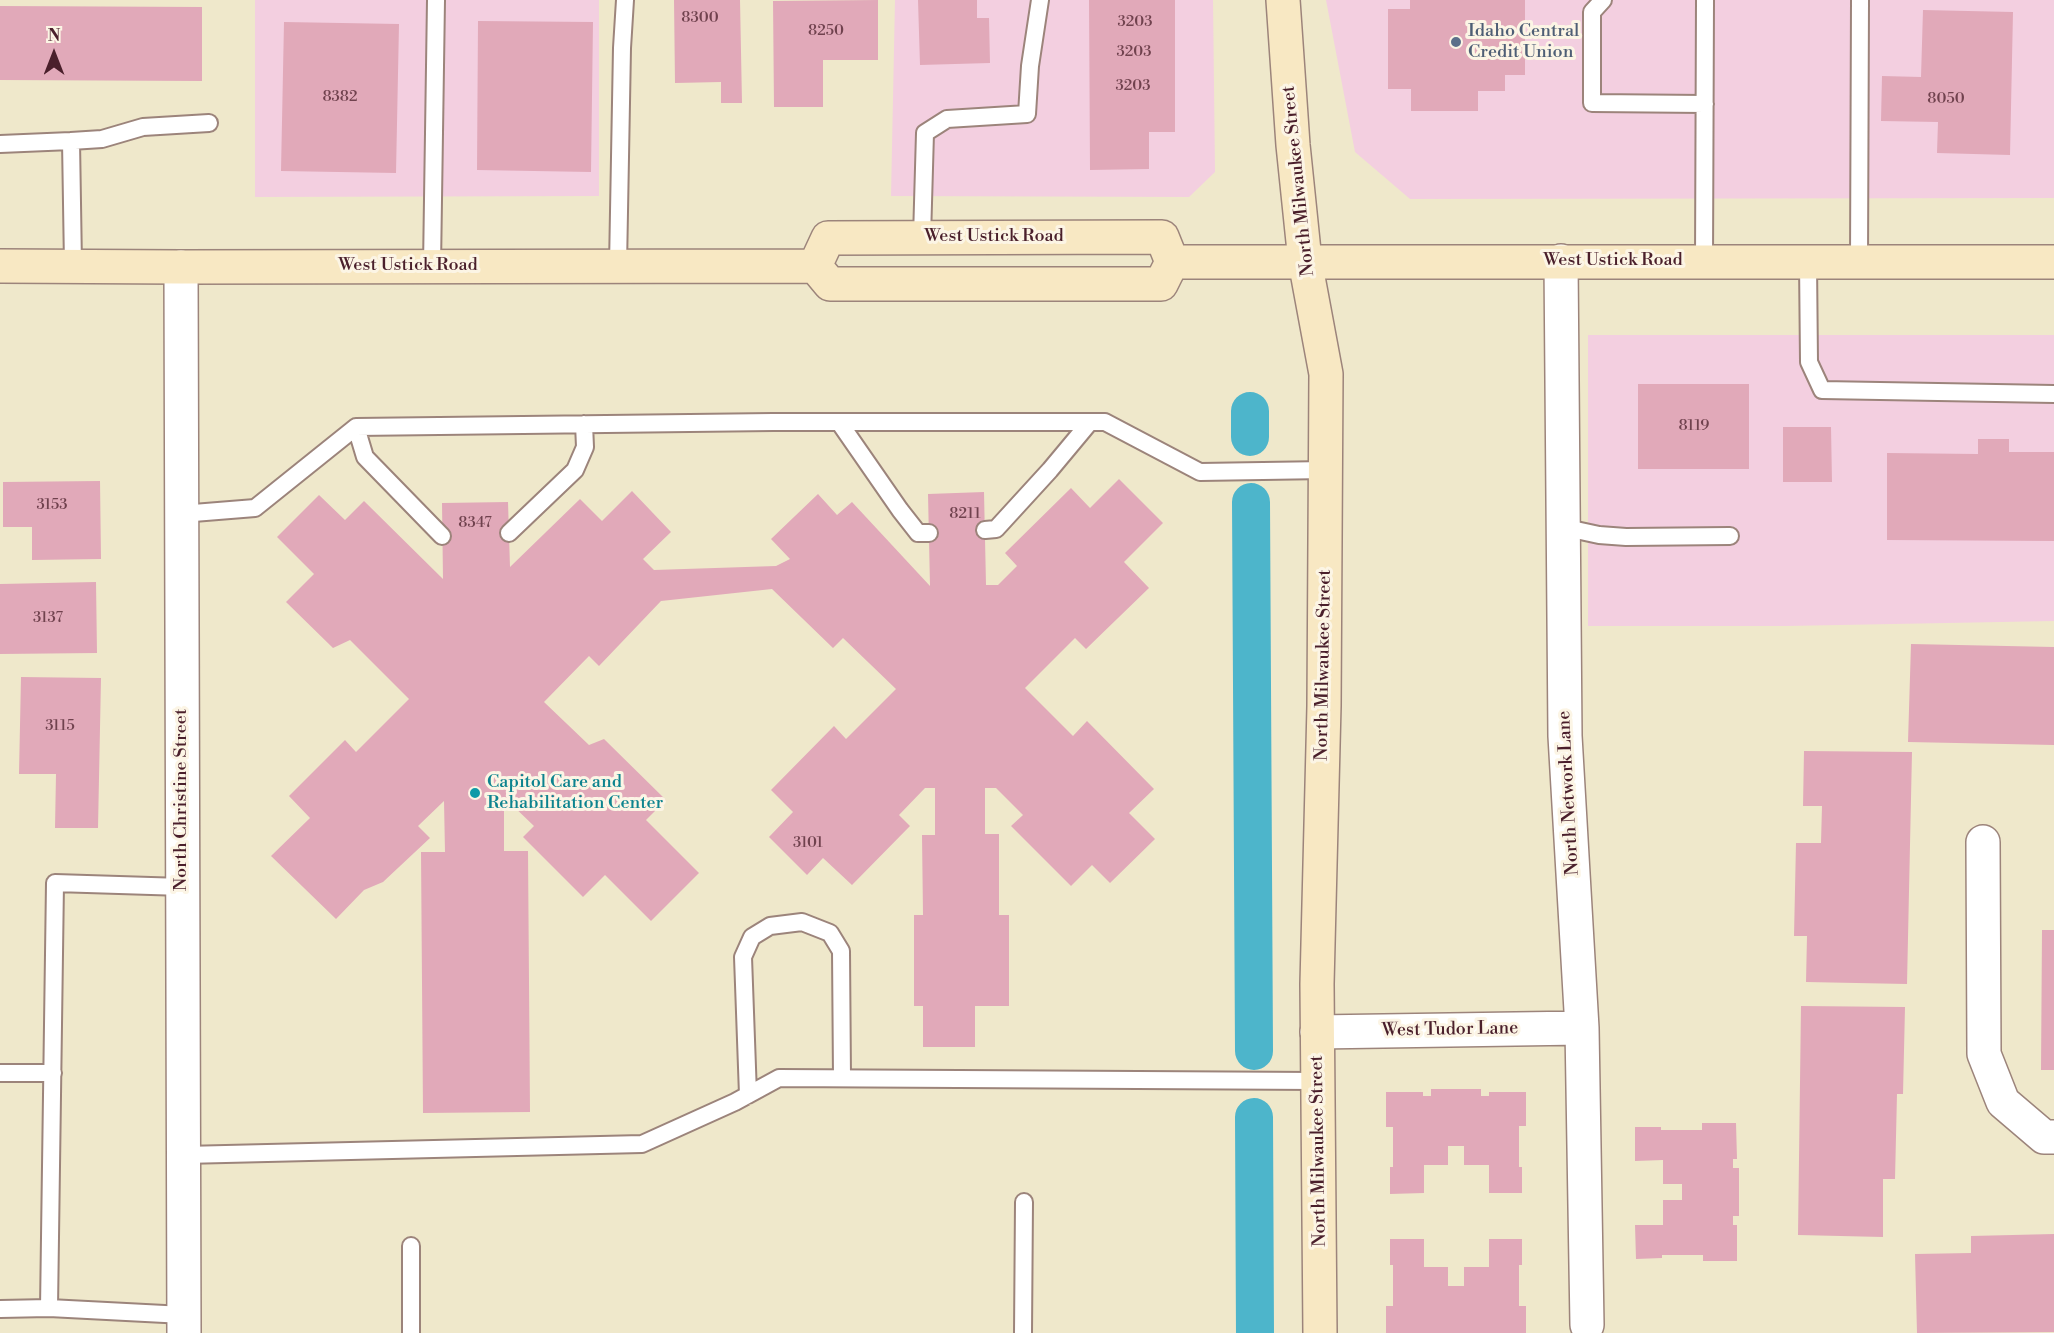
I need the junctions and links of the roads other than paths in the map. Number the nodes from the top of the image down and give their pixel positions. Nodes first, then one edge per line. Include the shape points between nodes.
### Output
1 (436, 0) edge
2 (625, 0) edge
3 (1040, 0) edge
4 (1284, 0) edge
5 (1604, 0) edge
6 (1705, 0) edge
7 (1860, 0) edge
8 (1705, 104) junction
9 (209, 123) dead end
10 (71, 141) junction
11 (0, 144) edge
12 (922, 238) junction
13 (1305, 261) junction
14 (1562, 261) junction
15 (1172, 262) junction
16 (1704, 262) junction
17 (1808, 262) junction
18 (1859, 262) junction
19 (2054, 262) edge
20 (73, 265) junction
21 (0, 266) edge
22 (432, 266) junction
23 (618, 266) junction
24 (815, 266) junction
25 (181, 267) junction
26 (2054, 394) edge
27 (839, 422) junction
28 (1090, 422) junction
29 (584, 424) junction
30 (356, 427) junction
31 (1326, 470) junction
32 (181, 514) junction
33 (1562, 527) junction
34 (985, 530) dead end
35 (509, 533) dead end
36 (929, 533) dead end
37 (442, 536) dead end
38 (1730, 536) dead end
39 (1983, 842) dead end
40 (183, 887) junction
41 (1582, 1028) junction
42 (1317, 1032) junction
43 (0, 1073) edge
44 (53, 1073) junction
45 (842, 1078) junction
46 (1317, 1081) junction
47 (748, 1095) junction
48 (2054, 1137) edge
49 (184, 1155) junction
50 (1023, 1202) dead end
51 (411, 1246) dead end
52 (49, 1308) junction
53 (0, 1309) edge
54 (184, 1324) edge
55 (1587, 1325) dead end
56 (411, 1333) edge
57 (1023, 1333) edge
58 (1320, 1333) edge

1 - 22 lane
2 - 23 lane
3 - 12 lane via 1027,114 947,118 925,133
4 - 13 main road, North Milwaukee Street
5 - 8 lane via 1592,12 1592,103
6 - 8 lane
7 - 18 lane
8 - 16 lane
9 - 10 lane via 143,127 102,139
10 - 11 lane
10 - 20 lane
12 - 15 main road, West Ustick Road via 1162,237
12 - 24 main road, West Ustick Road via 828,238
13 - 14 main road, West Ustick Road
13 - 15 main road, West Ustick Road
13 - 31 main road, North Milwaukee Street via 1324,359
14 - 16 main road, West Ustick Road
14 - 33 street, North Network Lane
15 - 24 main road via 1161,284 830,284
16 - 17 main road, West Ustick Road
17 - 18 main road, West Ustick Road
17 - 26 lane via 1809,362 1822,390
18 - 19 main road, West Ustick Road
20 - 21 main road, West Ustick Road
20 - 25 main road, West Ustick Road
22 - 23 main road, West Ustick Road
22 - 25 main road, West Ustick Road
23 - 24 main road, West Ustick Road
25 - 32 street, North Christine Street
27 - 28 lane
27 - 29 lane
27 - 36 lane via 918,533
28 - 31 lane via 1105,422 1200,472
28 - 34 lane via 996,529
29 - 30 lane
29 - 35 lane via 585,447 575,470
30 - 32 lane via 255,508
30 - 37 lane via 365,457
31 - 42 main road, North Milwaukee Street
32 - 40 street, North Christine Street
33 - 38 lane via 1626,537
33 - 41 street, North Network Lane via 1565,736
39 - 48 street via 1984,1054 2003,1102 2044,1137
40 - 44 lane via 55,884
40 - 49 street, North Christine Street
41 - 42 street, West Tudor Lane
41 - 55 street, North Network Lane
42 - 46 main road, North Milwaukee Street
43 - 44 lane
44 - 52 lane
45 - 46 lane
45 - 47 lane via 779,1078
45 - 47 lane via 841,951 830,933 802,922 770,926 752,938 743,957
46 - 58 main road, North Milwaukee Street
47 - 49 lane via 642,1144
49 - 54 street, North Christine Street
50 - 57 lane
51 - 56 lane
52 - 53 lane
52 - 54 lane

